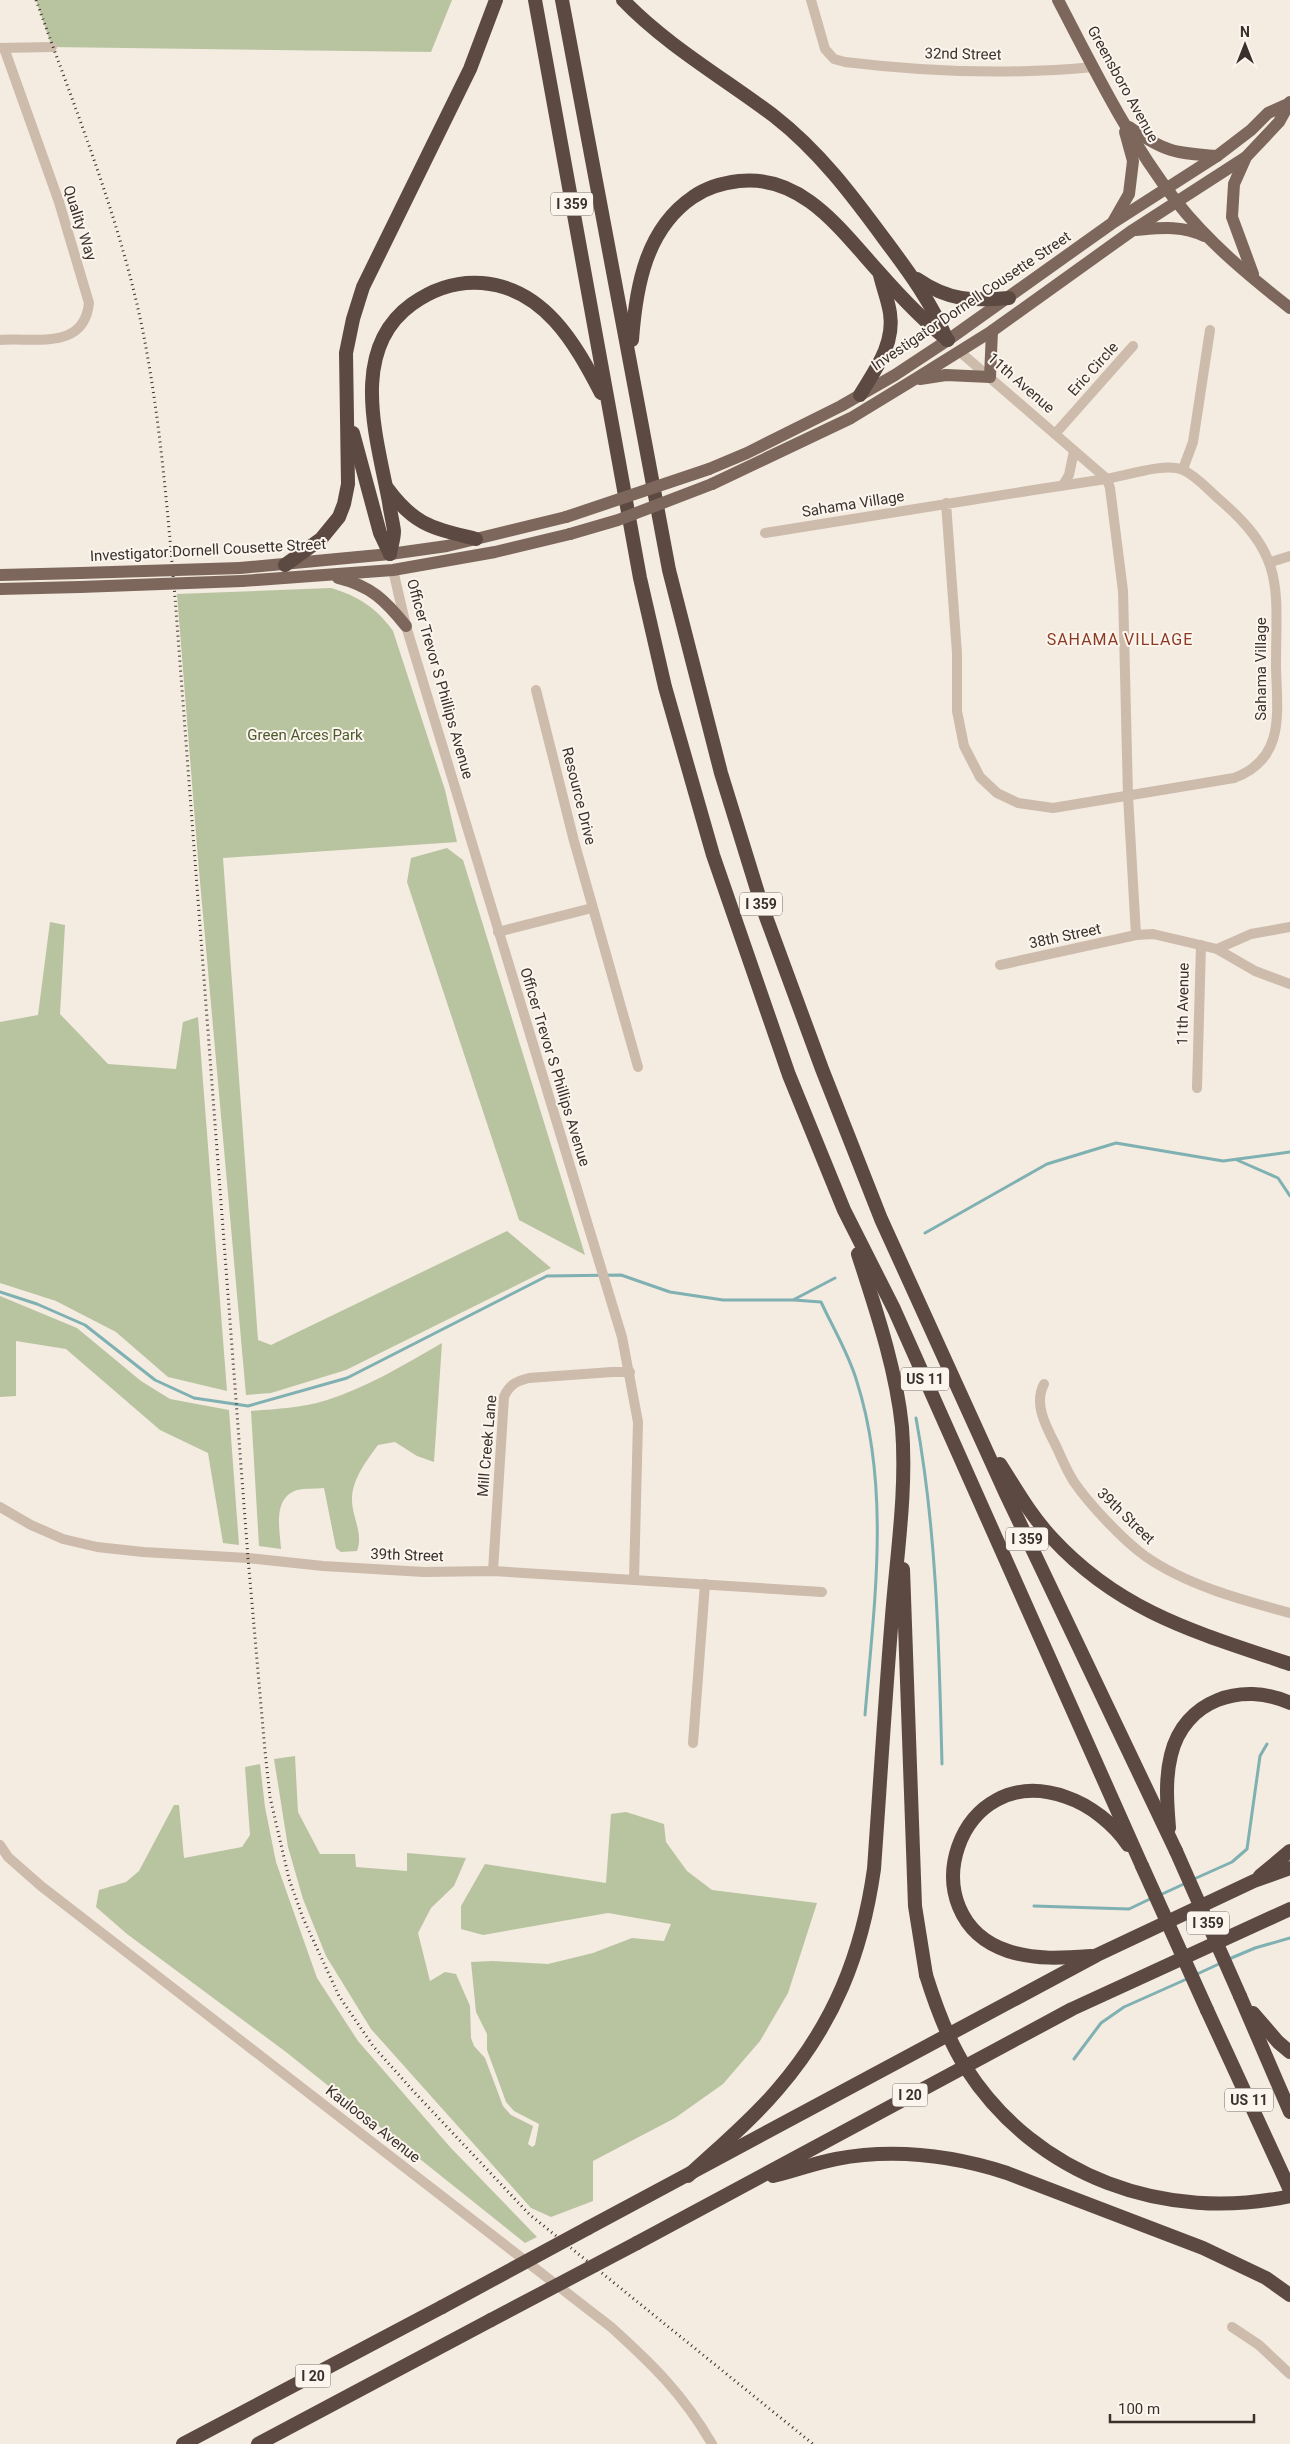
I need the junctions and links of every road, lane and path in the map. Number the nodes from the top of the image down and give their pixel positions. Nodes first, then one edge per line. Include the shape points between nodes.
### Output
1 (496, 0) edge
2 (535, 0) edge
3 (562, 0) edge
4 (623, 0) edge
5 (811, 0) edge
6 (1058, 0) edge
7 (52, 47) dead end
8 (2, 48) edge
9 (1093, 67) junction
10 (1289, 103) edge
11 (1122, 123) junction
12 (1217, 156) junction
13 (1246, 157) junction
14 (1167, 188) junction
15 (1177, 202) junction
16 (1111, 224) junction
17 (1133, 230) junction
18 (1210, 239) junction
19 (879, 272) junction
20 (911, 275) junction
21 (1255, 279) junction
22 (1009, 298) junction
23 (1290, 308) edge
24 (1210, 330) dead end
25 (992, 331) junction
26 (0, 340) edge
27 (948, 340) junction
28 (1133, 346) dead end
29 (959, 351) junction
30 (630, 360) junction
31 (990, 377) junction
32 (915, 380) junction
33 (860, 395) junction
34 (608, 407) junction
35 (348, 416) junction
36 (1055, 434) junction
37 (1074, 451) junction
38 (1183, 469) junction
39 (1107, 479) junction
40 (1063, 485) junction
41 (386, 487) junction
42 (946, 503) junction
43 (765, 533) dead end
44 (476, 539) junction
45 (390, 554) junction
46 (1290, 556) edge
47 (1271, 562) junction
48 (285, 565) junction
49 (393, 570) junction
50 (0, 575) edge
51 (329, 575) junction
52 (0, 589) edge
53 (406, 626) junction
54 (536, 690) dead end
55 (1128, 796) junction
56 (592, 908) junction
57 (1290, 927) edge
58 (498, 932) junction
59 (1136, 935) junction
60 (1201, 945) junction
61 (1217, 949) junction
62 (1000, 965) dead end
63 (1290, 984) edge
64 (638, 1066) dead end
65 (1197, 1088) dead end
66 (844, 1210) junction
67 (630, 1372) junction
68 (1044, 1384) dead end
69 (973, 1421) junction
70 (0, 1507) edge
71 (900, 1541) junction
72 (492, 1571) junction
73 (634, 1580) junction
74 (705, 1584) junction
75 (822, 1592) dead end
76 (1290, 1613) edge
77 (1290, 1664) edge
78 (1290, 1703) edge
79 (692, 1744) dead end
80 (1169, 1836) junction
81 (0, 1844) edge
82 (1290, 1851) edge
83 (1142, 1866) junction
84 (1290, 1868) edge
85 (1254, 1882) junction
86 (1288, 1911) edge
87 (1097, 1955) junction
88 (1240, 1996) junction
89 (1290, 2052) edge
90 (1290, 2112) edge
91 (688, 2176) junction
92 (748, 2183) junction
93 (1290, 2190) edge
94 (1290, 2196) edge
95 (1290, 2294) edge
96 (1232, 2328) dead end
97 (1290, 2374) edge
98 (183, 2444) edge
99 (258, 2444) edge
100 (712, 2444) edge

1 - 35 highway via 470,68 363,287 346,353
2 - 34 highway, I 359
3 - 30 highway, I 359
4 - 20 highway via 800,138 847,189
5 - 9 street, 32nd Street via 825,49 834,60 951,70
6 - 9 main road, Greensboro Avenue
7 - 8 street
8 - 26 street, Quality Way via 59,202 89,303 88,316 82,327 72,334 60,338
9 - 11 main road, Greensboro Avenue
10 - 12 main road, Investigator Dornell Cousette Street via 1268,113
10 - 13 main road via 1279,122
11 - 12 main road via 1174,153
11 - 14 main road, Greensboro Avenue
11 - 16 main road via 1133,161 1129,194
12 - 14 main road, Investigator Dornell Cousette Street
13 - 15 main road, Investigator Dornell Cousette Street
13 - 21 main road via 1234,184 1232,217
14 - 15 main road, Greensboro Avenue
14 - 16 main road, Investigator Dornell Cousette Street
15 - 17 main road, Investigator Dornell Cousette Street
15 - 18 main road, Greensboro Avenue
16 - 22 main road, Investigator Dornell Cousette Street
17 - 18 main road via 1177,228 1192,230
17 - 25 main road, Investigator Dornell Cousette Street
18 - 21 main road, Greensboro Avenue
19 - 27 highway via 924,322
19 - 30 highway via 830,217 792,189 759,180 723,182 682,204 654,241 641,274
19 - 33 highway via 890,314 889,338 881,360
20 - 22 highway via 951,298
20 - 27 highway via 935,310
21 - 23 main road, Greensboro Avenue
22 - 27 main road, Investigator Dornell Cousette Street
24 - 38 street via 1193,442
25 - 29 main road, Investigator Dornell Cousette Street
25 - 31 main road
27 - 29 main road, 11th Avenue
27 - 33 main road, Investigator Dornell Cousette Street
28 - 36 street, Eric Circle
29 - 31 street, 11th Avenue
29 - 32 main road, Investigator Dornell Cousette Street
30 - 69 highway, I 359 via 685,638 721,773 759,896 881,1218
31 - 32 main road via 946,374
31 - 36 street, 11th Avenue
32 - 49 main road, Investigator Dornell Cousette Street, bridge via 851,418 712,484 618,520 495,552
33 - 44 main road, Investigator Dornell Cousette Street, bridge via 771,442 708,469 566,517
34 - 41 highway via 577,351 537,302 494,284 470,282 447,286 425,294 406,308 390,325 378,346 371,380 378,450
34 - 66 highway, I 359 via 651,630 696,799 783,1057
35 - 45 highway via 380,534
35 - 48 highway via 348,484 339,517 321,539
36 - 37 street, 11th Avenue
37 - 39 street, 11th Avenue
37 - 40 street via 1069,475
38 - 39 street, Sahama Village via 1168,467
38 - 47 street, Sahama Village via 1254,532
39 - 40 street, Sahama Village
39 - 55 street via 1123,591
40 - 42 street, Sahama Village
41 - 44 highway via 408,512 427,526
41 - 45 highway via 394,532
42 - 43 street, Sahama Village
42 - 55 street, Sahama Village via 957,653 957,711 964,746 973,767 997,793 1029,806 1053,808
44 - 45 main road, Investigator Dornell Cousette Street
45 - 48 main road, Investigator Dornell Cousette Street
45 - 49 main road
46 - 47 street
47 - 55 street, Sahama Village via 1276,588 1277,716 1270,750 1255,768 1234,778
48 - 50 main road, Investigator Dornell Cousette Street, bridge
49 - 51 main road, Investigator Dornell Cousette Street
49 - 53 street, Officer Trevor S Phillips Avenue
51 - 52 main road, Investigator Dornell Cousette Street, bridge
51 - 53 main road via 370,589
53 - 58 street, Officer Trevor S Phillips Avenue
54 - 56 street, Resource Drive
55 - 59 street
56 - 58 street
56 - 64 street, Resource Drive
57 - 61 street via 1251,934
58 - 67 street, Officer Trevor S Phillips Avenue via 622,1336
59 - 60 street, 11th Avenue via 1153,934
59 - 62 street, 38th Street
60 - 61 street
60 - 65 street, 11th Avenue
61 - 63 street via 1255,971
66 - 71 highway via 894,1375 902,1435
66 - 83 highway, US 11 via 894,1309
67 - 72 street, Mill Creek Lane via 529,1378 518,1381 507,1391
67 - 73 street, Officer Trevor S Phillips Avenue via 638,1422
68 - 76 street, 39th Street via 1039,1405 1073,1480 1086,1498 1138,1550 1174,1573
69 - 77 highway via 1028,1509 1051,1538 1103,1584 1132,1604 1164,1619
69 - 80 highway, I 359
70 - 72 street, 39th Street via 63,1539 97,1547 323,1566 424,1572
71 - 91 highway via 874,1870 861,1938 835,2004 798,2065 759,2109
71 - 94 highway, bridge via 915,1906 926,1975 942,2022 966,2069 994,2104 1050,2154 1108,2184 1175,2201 1244,2204
72 - 73 street, 39th Street
73 - 74 street, 39th Street
74 - 75 street, 39th Street
74 - 79 street
78 - 80 highway via 1258,1694 1235,1694 1212,1701 1193,1715 1179,1733 1171,1755 1166,1794
80 - 88 highway, I 359, bridge
81 - 100 street, Kauloosa Avenue via 8,1857 41,1886 611,2327 670,2383
82 - 85 highway
83 - 87 highway via 1124,1839 1100,1817 1072,1799 1048,1792 1004,1797 976,1816 962,1836 954,1857 953,1881 964,1914 978,1932 996,1946 1030,1956
83 - 93 highway, US 11, bridge
84 - 85 highway, I 20
85 - 87 highway, I 20
86 - 92 highway, I 20 via 1072,2009
87 - 91 highway, I 20
88 - 89 highway via 1262,2025
88 - 90 highway, US 11
91 - 98 highway, I 20, bridge
92 - 95 highway via 835,2159 870,2154 940,2156 1008,2173 1203,2248 1266,2278
92 - 99 highway, I 20, bridge
96 - 97 street via 1259,2345

